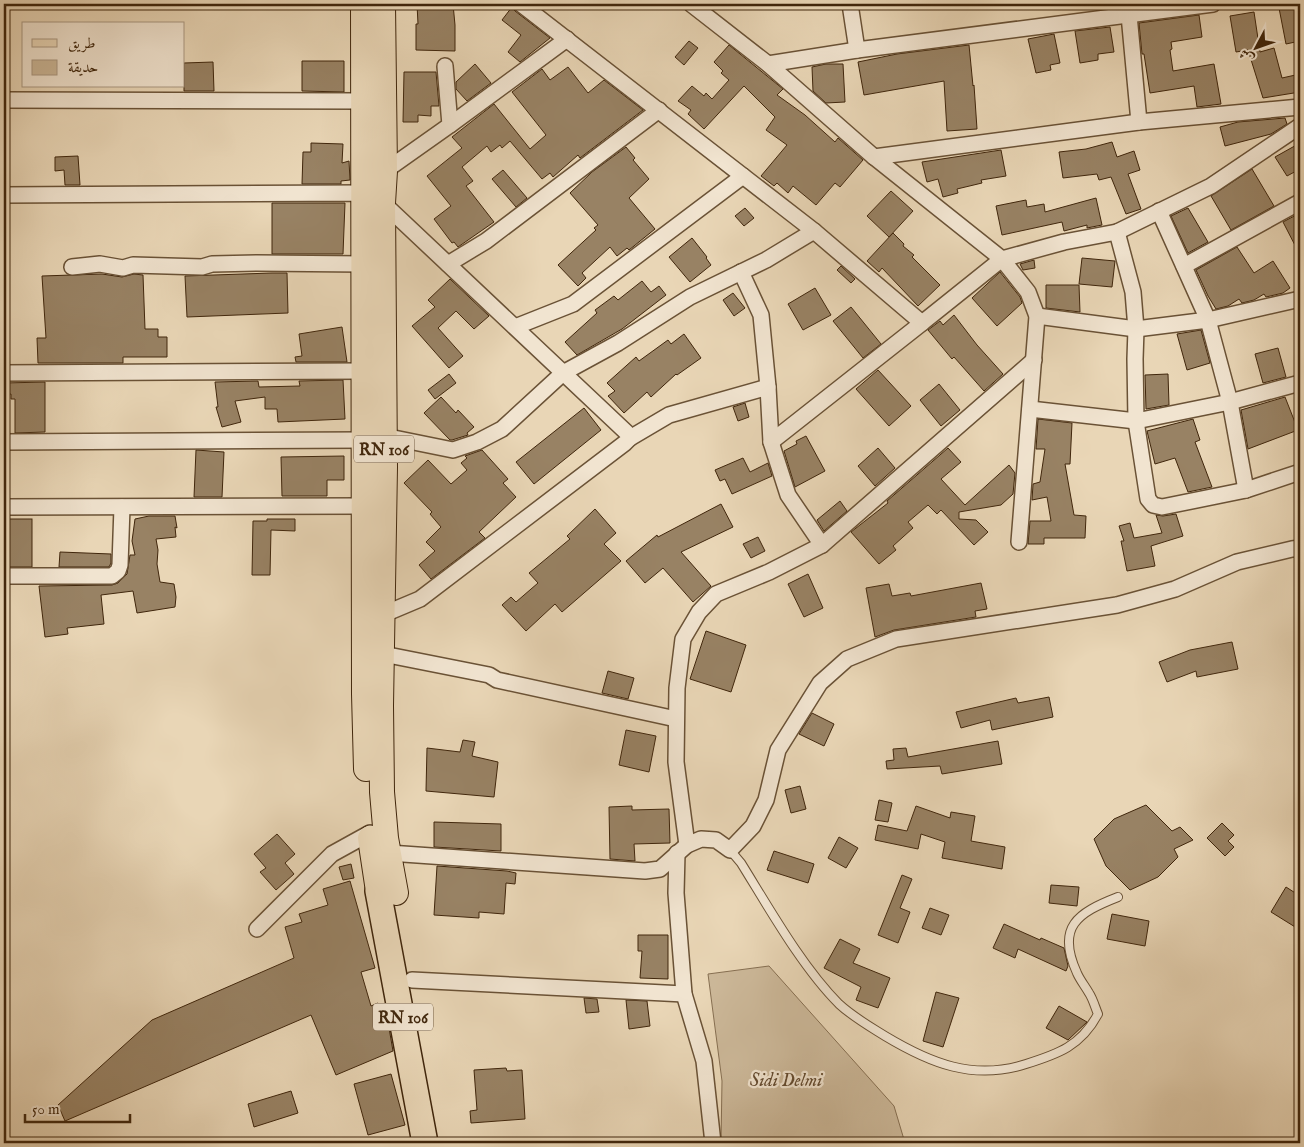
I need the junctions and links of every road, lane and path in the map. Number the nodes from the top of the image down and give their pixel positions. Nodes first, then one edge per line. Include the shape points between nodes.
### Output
1 (363, 4) edge
2 (383, 4) edge
3 (521, 4) edge
4 (691, 4) edge
5 (850, 4) edge
6 (1213, 4) edge
7 (1129, 15) junction
8 (567, 39) junction
9 (857, 50) junction
10 (768, 64) junction
11 (445, 66) dead end
12 (4, 100) edge
13 (364, 101) junction
14 (1300, 107) edge
15 (659, 110) junction
16 (1139, 122) junction
17 (450, 125) junction
18 (1300, 126) edge
19 (874, 157) junction
20 (385, 171) junction
21 (743, 176) junction
22 (4, 195) edge
23 (373, 198) junction
24 (1300, 202) edge
25 (1159, 211) junction
26 (814, 231) junction
27 (1117, 232) junction
28 (1002, 259) junction
29 (363, 264) junction
30 (448, 264) junction
31 (1184, 266) junction
32 (72, 267) dead end
33 (741, 272) junction
34 (1300, 299) edge
35 (1038, 316) junction
36 (1208, 320) junction
37 (922, 323) junction
38 (515, 327) junction
39 (1136, 329) junction
40 (1034, 360) junction
41 (363, 371) junction
42 (4, 373) edge
43 (563, 373) junction
44 (1300, 384) edge
45 (768, 387) junction
46 (1230, 402) junction
47 (1030, 409) junction
48 (1136, 420) junction
49 (374, 438) junction
50 (630, 438) junction
51 (4, 442) edge
52 (771, 442) junction
53 (1300, 472) edge
54 (1246, 490) junction
55 (364, 506) junction
56 (4, 507) edge
57 (122, 507) junction
58 (1019, 542) dead end
59 (822, 544) junction
60 (1300, 548) edge
61 (4, 576) edge
62 (382, 615) junction
63 (382, 654) junction
64 (676, 719) junction
65 (370, 833) junction
66 (682, 849) junction
67 (730, 850) junction
68 (389, 853) junction
69 (387, 892) junction
70 (1118, 897) dead end
71 (257, 929) dead end
72 (412, 980) junction
73 (684, 994) junction
74 (425, 1143) edge
75 (441, 1143) edge
76 (713, 1143) edge

1 - 13 main road, RN 106
2 - 20 main road, RN 106
3 - 8 street
4 - 10 street
5 - 9 street
6 - 7 street
7 - 9 street
7 - 16 street
8 - 15 street
8 - 17 street
9 - 10 street
10 - 19 street
11 - 17 street
12 - 13 street
13 - 23 main road, RN 106
14 - 16 street
15 - 21 street
15 - 30 street via 486,241
16 - 19 street
17 - 20 street
18 - 25 street via 1211,186
19 - 28 street
20 - 23 main road, RN 106
21 - 26 street
21 - 38 street via 573,304
22 - 23 street
23 - 29 main road, RN 106
23 - 30 street
23 - 49 main road, RN 106
24 - 31 street
25 - 27 street
25 - 31 street
26 - 33 street
26 - 37 street
27 - 28 street
27 - 39 street via 1133,292
28 - 35 street via 1028,292
28 - 37 street
29 - 32 street via 133,265 123,268 100,264
29 - 41 main road, RN 106
30 - 38 street
31 - 36 street
33 - 43 street via 690,297
33 - 45 street via 760,315
34 - 36 street
35 - 39 street
35 - 40 street
36 - 39 street
36 - 46 street
37 - 52 street
38 - 43 street
39 - 48 street
40 - 47 street
40 - 59 street
41 - 42 street
41 - 49 main road, RN 106
43 - 49 street via 502,429 477,442 453,450
43 - 50 street
44 - 46 street
45 - 50 street via 669,414
45 - 52 street
46 - 48 street
46 - 54 street
47 - 48 street
47 - 58 street
48 - 54 street via 1148,499 1153,505 1162,507
49 - 51 street
49 - 55 main road, RN 106
49 - 62 main road, RN 106
50 - 62 street via 420,599
52 - 59 street via 788,495
53 - 54 street
55 - 57 street
55 - 65 main road, RN 106 via 364,694
56 - 57 street
57 - 61 street via 120,565 112,576
59 - 64 street via 769,572 716,594 699,612 683,639
60 - 67 street via 1237,562 1175,590 1117,605 896,639 847,659 820,683 778,750 766,800 753,826
62 - 63 main road, RN 106
63 - 64 street via 489,675 497,680
63 - 68 main road, RN 106 via 382,792
64 - 66 street
65 - 69 main road, RN 106
65 - 71 street via 332,854
66 - 67 street via 701,839 716,840
66 - 68 street via 660,869 644,871
66 - 73 street via 676,893
67 - 70 lane via 803,961 838,1003 854,1017 898,1044 949,1066 969,1070 1004,1070 1052,1056 1077,1042 1090,1029 1098,1014 1071,958 1070,930 1080,916
68 - 69 main road, RN 106
69 - 72 highway, RN 106
69 - 74 highway, RN 106
72 - 73 street
72 - 75 highway, RN 106
73 - 76 street via 704,1061

